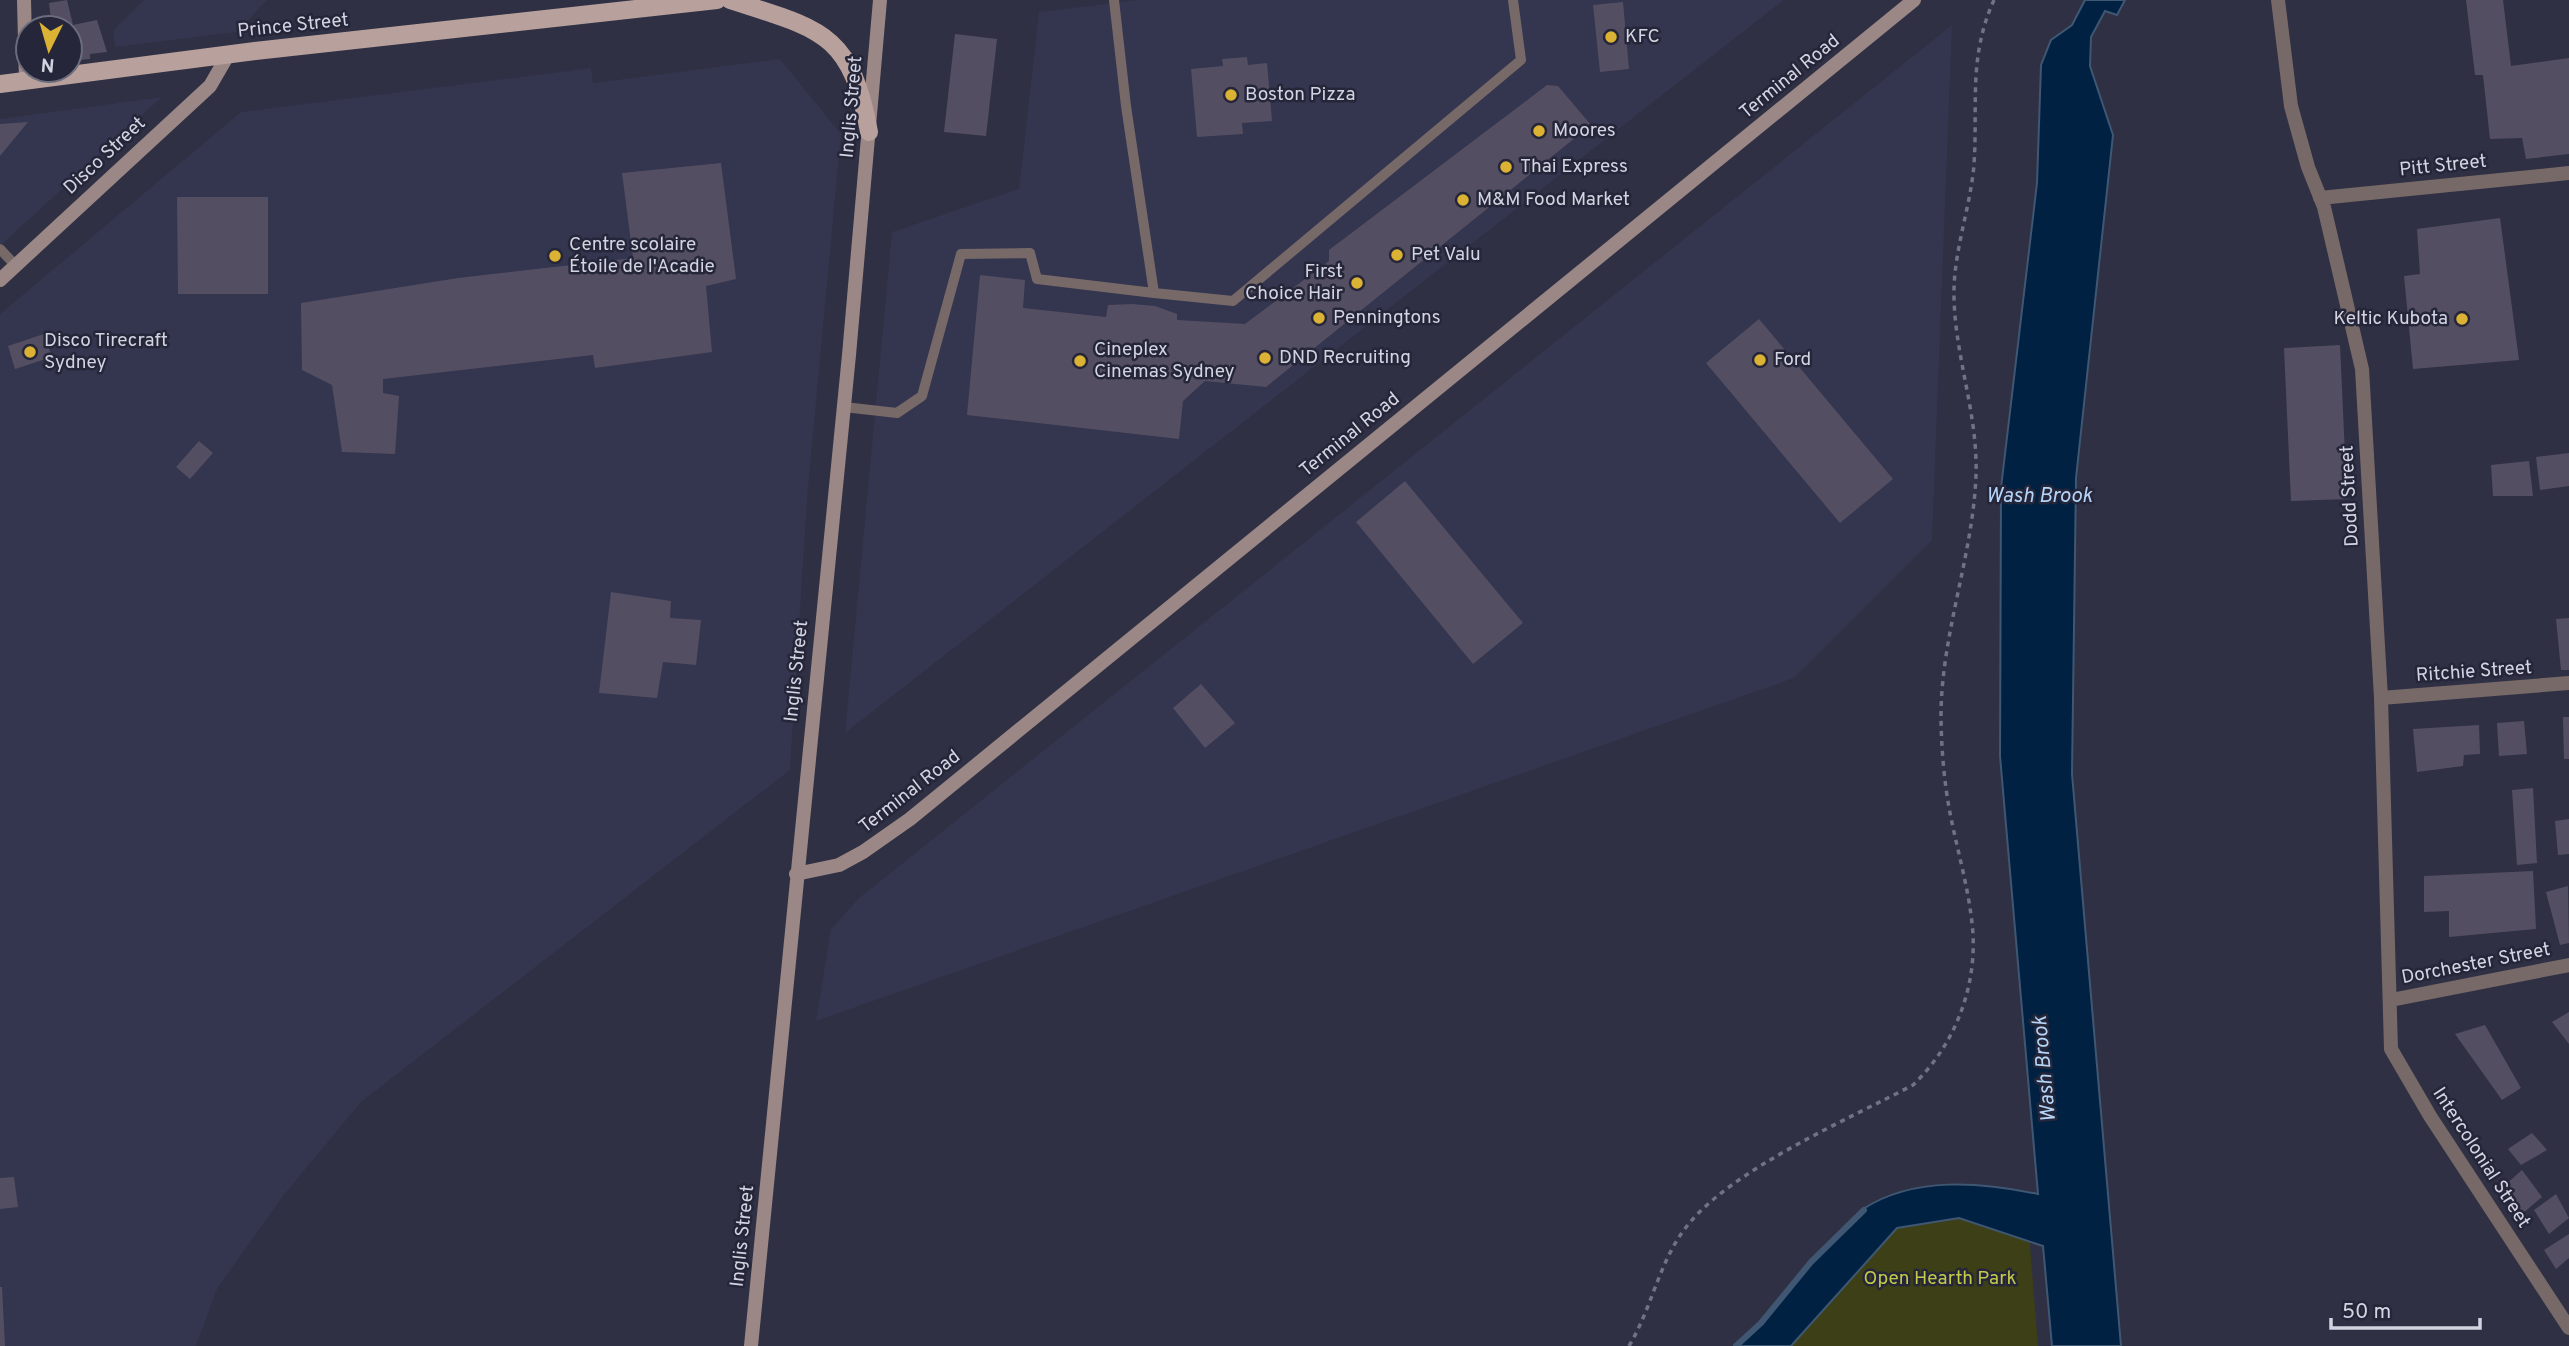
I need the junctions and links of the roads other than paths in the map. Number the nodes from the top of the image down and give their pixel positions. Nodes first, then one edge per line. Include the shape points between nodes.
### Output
1 (717, 0) edge
2 (730, 0) edge
3 (880, 0) edge
4 (1114, 0) edge
5 (1513, 0) edge
6 (1914, 0) edge
7 (2278, 0) edge
8 (228, 55) junction
9 (84, 74) edge
10 (869, 132) junction
11 (2569, 173) edge
12 (2320, 198) junction
13 (0, 249) edge
14 (16, 266) junction
15 (0, 280) edge
16 (1154, 293) junction
17 (844, 407) junction
18 (2569, 683) edge
19 (2381, 698) junction
20 (796, 874) junction
21 (2569, 965) edge
22 (2391, 1000) junction
23 (2569, 1328) edge
24 (751, 1346) edge

1 - 8 main road, Prince Street
2 - 10 main road via 826,36 859,82
3 - 10 street, Inglis Street
4 - 16 lane
5 - 16 lane via 1521,60 1233,302
6 - 20 street, Terminal Road via 909,819 839,865
7 - 12 street, Dodd Street via 2291,106
8 - 9 main road, Prince Street
8 - 14 street, Disco Street via 210,86
10 - 17 street, Inglis Street
11 - 12 street, Pitt Street
12 - 19 street, Dodd Street via 2362,369
13 - 14 lane
14 - 15 street, Disco Street
16 - 17 lane via 1037,279 1030,253 961,254 922,396 897,413
17 - 20 street, Inglis Street
18 - 19 street, Ritchie Street
19 - 22 street, Dodd Street
20 - 24 street, Inglis Street
21 - 22 street, Dorchester Street
22 - 23 street, Intercolonial Street via 2390,1042 2397,1063

